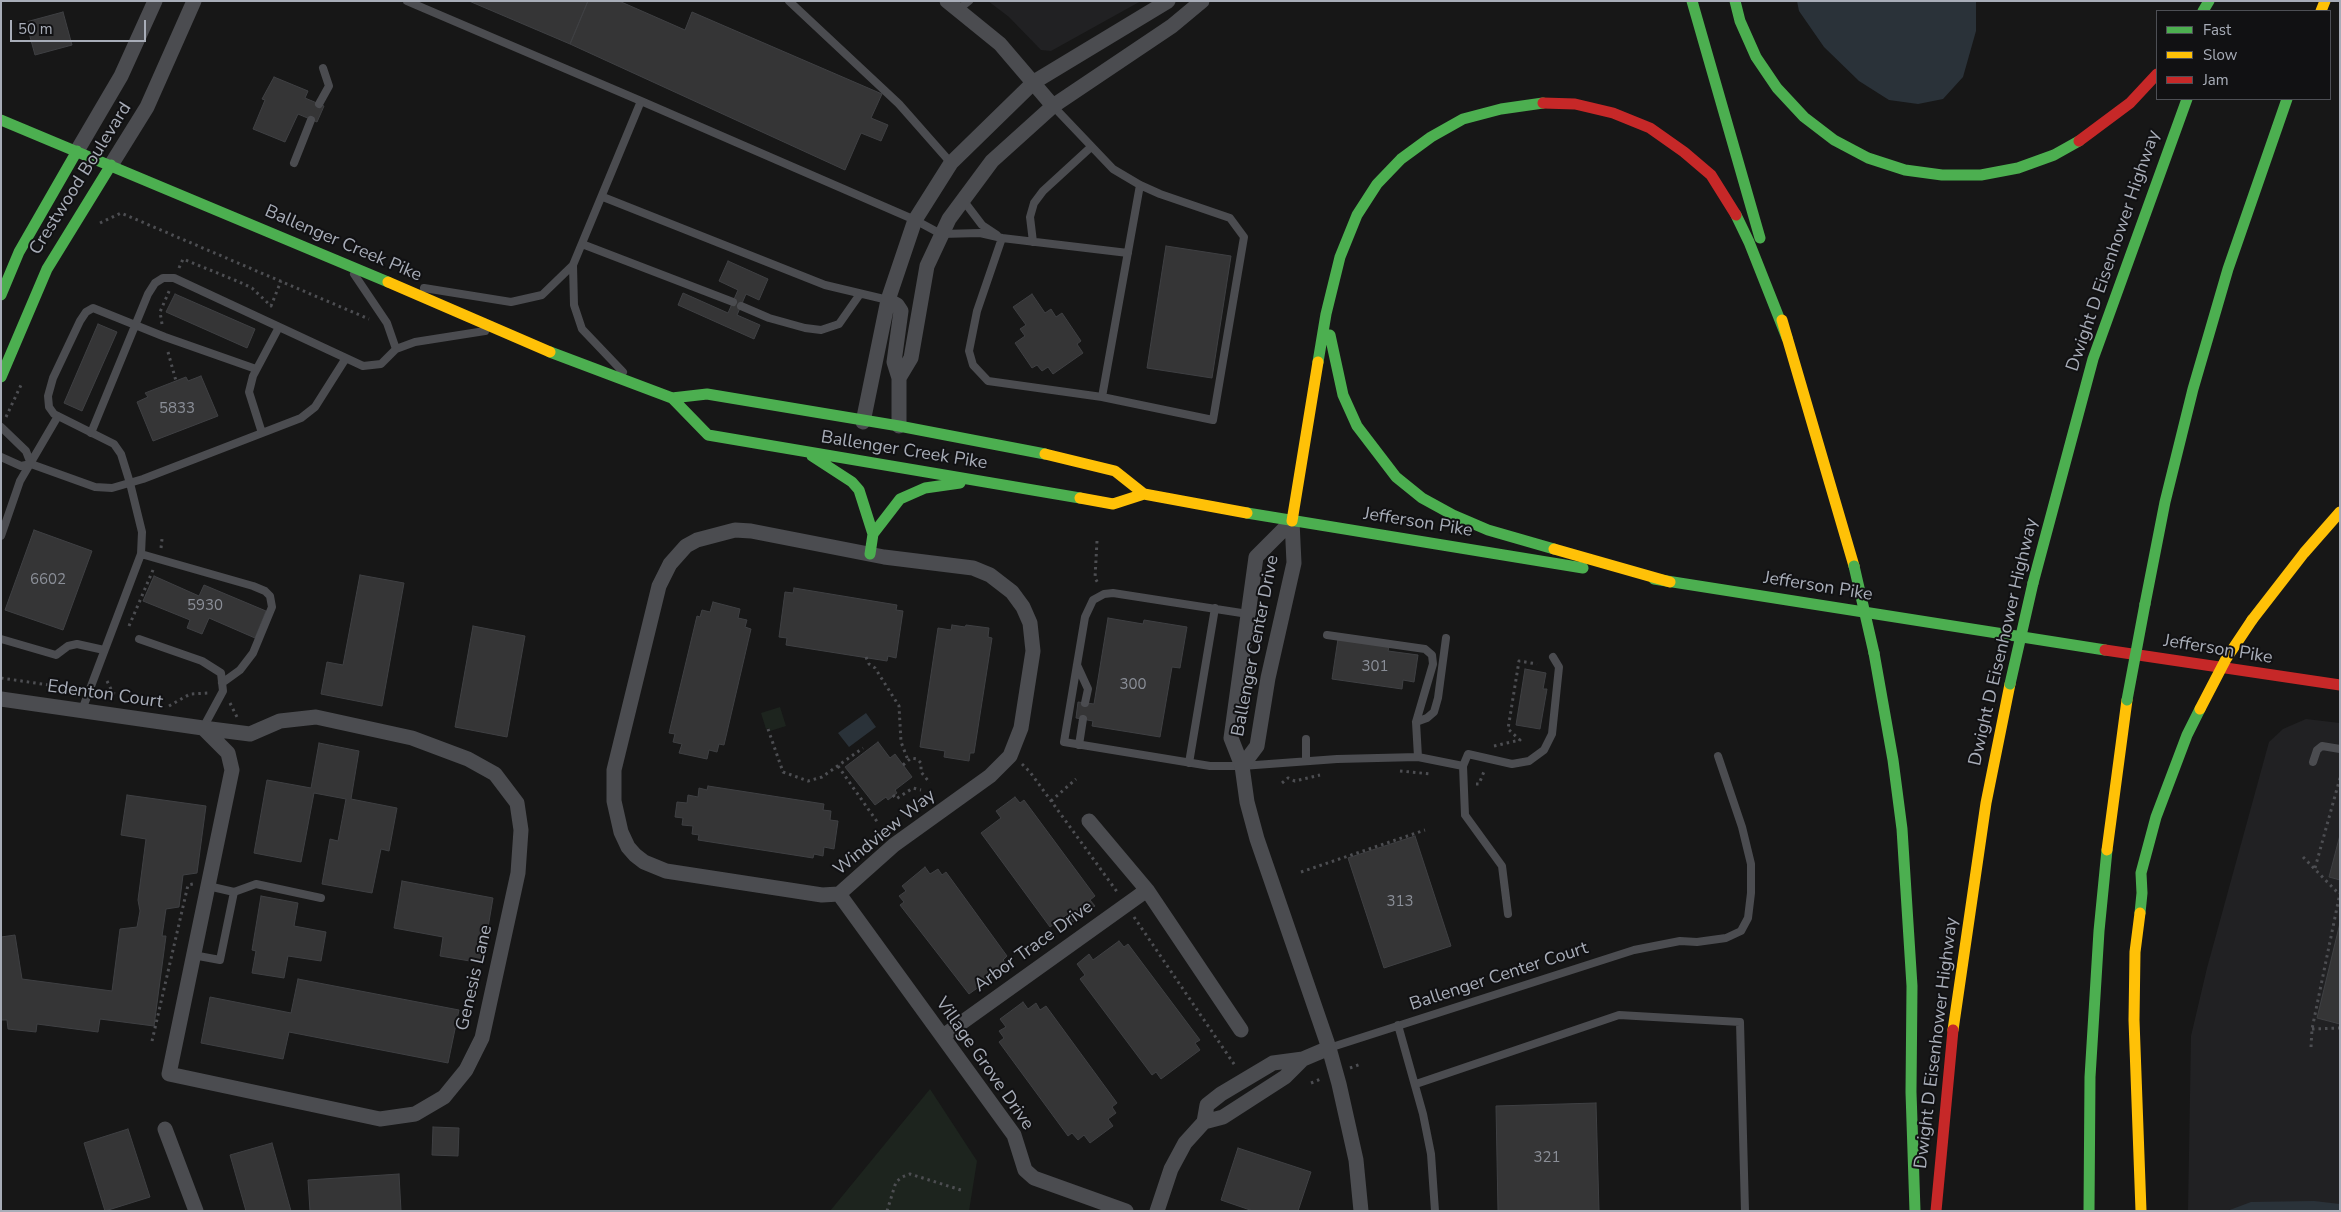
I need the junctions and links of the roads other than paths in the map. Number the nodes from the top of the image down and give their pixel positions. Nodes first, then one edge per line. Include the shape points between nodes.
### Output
1 (155, 1) edge
2 (194, 1) edge
3 (407, 1) edge
4 (789, 1) edge
5 (1168, 1) edge
6 (1202, 1) edge
7 (1692, 1) edge
8 (1735, 1) edge
9 (959, 4) edge
10 (323, 68) dead end
11 (2156, 75) edge
12 (1034, 82) junction
13 (2187, 100) edge
14 (2287, 100) edge
15 (641, 101) junction
16 (319, 104) dead end
17 (1052, 106) junction
18 (1, 120) edge
19 (312, 120) dead end
20 (1091, 147) junction
21 (77, 151) junction
22 (294, 162) dead end
23 (951, 163) junction
24 (111, 165) junction
25 (1140, 185) junction
26 (603, 198) junction
27 (963, 200) junction
28 (915, 220) junction
29 (941, 234) junction
30 (1002, 238) junction
31 (1033, 242) junction
32 (582, 244) junction
33 (1128, 253) junction
34 (573, 265) junction
35 (348, 267) junction
36 (388, 282) junction
37 (860, 294) junction
38 (1, 295) edge
39 (888, 300) junction
40 (733, 302) dead end
41 (741, 306) dead end
42 (1326, 314) junction
43 (136, 324) junction
44 (279, 327) junction
45 (495, 329) junction
46 (1787, 338) junction
47 (396, 349) junction
48 (346, 358) junction
49 (256, 369) junction
50 (1, 377) edge
51 (899, 378) junction
52 (634, 385) junction
53 (1102, 397) junction
54 (672, 398) junction
55 (58, 416) junction
56 (863, 422) junction
57 (899, 426) junction
58 (1, 427) edge
59 (91, 433) junction
60 (262, 433) junction
61 (807, 452) junction
62 (1, 457) edge
63 (31, 464) junction
64 (978, 481) junction
65 (130, 483) junction
66 (1144, 494) junction
67 (2340, 512) edge
68 (1292, 521) junction
69 (873, 534) junction
70 (1, 536) edge
71 (141, 554) junction
72 (870, 554) junction
73 (1670, 582) junction
74 (1215, 608) junction
75 (1248, 614) junction
76 (1327, 635) dead end
77 (1, 638) edge
78 (1446, 638) dead end
79 (139, 639) dead end
80 (104, 650) junction
81 (1552, 657) dead end
82 (1077, 665) junction
83 (222, 683) junction
84 (2340, 684) edge
85 (1, 699) edge
86 (1086, 703) dead end
87 (82, 710) junction
88 (1083, 719) dead end
89 (1416, 722) junction
90 (203, 728) junction
91 (1306, 739) dead end
92 (1079, 745) junction
93 (2340, 748) edge
94 (1718, 756) dead end
95 (1418, 758) junction
96 (1306, 762) junction
97 (2313, 762) dead end
98 (1189, 763) junction
99 (1242, 766) junction
100 (1463, 766) junction
101 (1089, 821) dead end
102 (2141, 873) junction
103 (201, 885) junction
104 (1146, 890) junction
105 (2128, 890) dead end
106 (234, 892) junction
107 (839, 894) junction
108 (320, 898) dead end
109 (1508, 914) dead end
110 (193, 955) junction
111 (1398, 1025) junction
112 (1241, 1030) dead end
113 (943, 1036) junction
114 (1329, 1048) junction
115 (2102, 1068) dead end
116 (1416, 1084) junction
117 (165, 1129) dead end
118 (2088, 1176) junction
119 (196, 1211) edge
120 (1126, 1211) edge
121 (1157, 1211) edge
122 (1361, 1211) edge
123 (1435, 1211) edge
124 (1745, 1211) edge
125 (1915, 1211) edge
126 (1936, 1211) edge
127 (2089, 1211) edge
128 (2141, 1211) edge

1 - 21 street, Crestwood Boulevard via 121,76
2 - 24 street, Crestwood Boulevard via 147,108
3 - 15 lane
4 - 23 lane via 899,104
5 - 12 street
6 - 17 street via 1172,26
7 - 46 main road
8 - 11 main road via 1756,57 1777,88 1804,117 1834,140 1868,158 1904,170 1942,175 1981,175 2018,168 2054,155 2091,134 2130,102
9 - 12 street
10 - 16 lane via 329,86
12 - 17 street
12 - 23 street
13 - 126 main road, Dwight D Eisenhower Highway, bridge via 2093,359 2033,583 2010,684 1986,803 1966,934 1949,1061
14 - 118 main road, bridge via 2228,269 2193,389 2165,502 2127,700 2099,931
15 - 26 lane
15 - 28 lane
17 - 20 lane
17 - 27 street via 992,161
18 - 21 main road, Ballenger Creek Pike
19 - 22 lane
20 - 25 lane via 1113,169
20 - 31 lane via 1034,203 1030,217
21 - 24 main road, Ballenger Creek Pike
21 - 38 main road, Crestwood Boulevard via 19,252
23 - 28 street
24 - 35 main road, Ballenger Creek Pike
24 - 50 main road, Crestwood Boulevard via 47,269
25 - 33 lane
25 - 53 lane via 1230,218 1244,237 1213,420
26 - 32 lane
26 - 37 lane via 825,285
27 - 29 street
27 - 30 lane via 982,225
28 - 29 lane
28 - 39 street
29 - 30 lane via 980,233
29 - 51 street via 927,266 911,358
30 - 31 lane
30 - 53 lane via 977,311 969,351 973,365 988,381
31 - 33 lane
32 - 34 lane
32 - 40 lane
33 - 53 lane
34 - 36 lane via 542,294 510,302
34 - 52 lane via 574,305 582,329
35 - 36 main road, Ballenger Creek Pike
35 - 47 lane via 387,323
36 - 45 main road, Ballenger Creek Pike
37 - 39 lane
37 - 41 lane via 839,324 820,330 769,318
39 - 51 street via 901,311 894,362
39 - 56 street
42 - 46 main road via 1340,256 1357,215 1377,184 1402,159 1431,136 1463,119 1539,103 1575,104 1613,113 1650,128 1710,175 1731,205 1749,242
42 - 68 main road
42 - 73 main road via 1333,359 1343,395 1357,426 1396,477 1422,498 1488,530
43 - 44 lane via 155,283 163,278 174,278
43 - 49 lane
43 - 55 lane via 93,308 86,312 57,370 48,396 49,407
43 - 59 lane
44 - 48 lane
44 - 49 lane
45 - 47 lane via 415,342
45 - 52 main road, Ballenger Creek Pike
46 - 125 main road, bridge via 1854,566 1893,760 1912,986
47 - 48 lane via 381,364 372,366 363,366
48 - 60 lane via 315,407 301,418
49 - 60 lane via 249,392
51 - 57 street
52 - 54 main road, Ballenger Creek Pike
54 - 56 main road, Ballenger Creek Pike via 707,394
54 - 61 main road, Ballenger Creek Pike via 708,435
55 - 59 lane
55 - 63 lane
56 - 57 main road, Ballenger Creek Pike
57 - 66 main road, Ballenger Creek Pike via 1115,470
58 - 63 lane via 26,451
59 - 65 lane via 114,444 121,454
60 - 65 lane
61 - 64 main road, Ballenger Creek Pike
61 - 69 main road via 860,490
62 - 63 lane via 21,466
63 - 65 lane via 95,487 112,488
63 - 70 lane via 20,481
64 - 66 main road, Ballenger Creek Pike via 1113,504
64 - 69 main road via 925,488 900,499
65 - 71 lane via 142,532
66 - 68 main road, Ballenger Creek Pike
67 - 102 main road, bridge via 2252,620 2226,659 2184,743 2156,817
68 - 73 main road, Jefferson Pike
68 - 75 street, Ballenger Center Drive via 1256,557
68 - 99 street, Ballenger Center Drive via 1294,563 1268,678 1257,746
69 - 72 main road
71 - 80 lane
71 - 83 lane via 253,586 270,596 272,606 252,653 240,670
72 - 107 street, Windview Way via 973,568 998,580 1023,606 1030,623 1033,651 1021,728 1010,756 990,776 894,845
72 - 107 street, Windview Way via 751,530 726,531 686,546 670,564 659,586 614,770 614,801 621,832 628,847 644,862 666,871 822,895
73 - 84 main road, Jefferson Pike
74 - 75 lane
74 - 82 lane via 1104,594 1093,600 1085,617
74 - 98 lane
75 - 99 street, Ballenger Center Drive via 1231,738
76 - 89 lane via 1425,649 1432,656 1433,664
77 - 80 lane via 56,656 68,646 77,644
78 - 89 lane via 1434,712
79 - 83 lane via 202,661 220,673
80 - 87 lane
81 - 100 lane via 1560,667 1552,734 1544,750 1529,761 1512,764 1468,754
82 - 86 lane via 1088,689
82 - 92 lane via 1064,742
83 - 90 lane via 223,691
85 - 87 street, Edenton Court
87 - 90 street, Edenton Court
88 - 92 lane
89 - 95 lane
90 - 103 street, Genesis Lane via 228,754 232,770
90 - 110 street, Genesis Lane via 250,734 280,721 316,717 412,738 468,759 494,774 518,803 520,830 518,873 482,1038 466,1070 444,1097 415,1114 380,1119 168,1074
91 - 96 lane
92 - 98 lane
93 - 97 lane via 2322,746
94 - 111 lane, Ballenger Center Court via 1751,864 1748,918 1741,931 1726,938 1697,942 1680,940 1634,950
95 - 96 lane
95 - 100 lane
96 - 99 lane
98 - 99 lane
99 - 114 street, Ballenger Center Drive via 1257,839
100 - 109 lane via 1465,815 1502,866
101 - 104 street
102 - 105 main road
102 - 128 main road via 2134,1020
103 - 106 lane
103 - 110 street, Genesis Lane
104 - 112 street
104 - 113 street, Arbor Trace Drive
106 - 108 lane via 256,884
106 - 110 lane via 220,960
107 - 113 street, Village Grove Drive
111 - 114 lane, Ballenger Center Court
111 - 116 lane
113 - 120 street, Village Grove Drive via 1014,1135 1025,1170 1034,1178
114 - 121 street via 1303,1059 1285,1077 1223,1117 1204,1122 1186,1143 1171,1169
114 - 122 street, Ballenger Center Drive via 1355,1152
115 - 118 main road
116 - 123 lane via 1431,1154
116 - 124 lane via 1619,1015 1740,1022
117 - 119 street
118 - 127 main road

